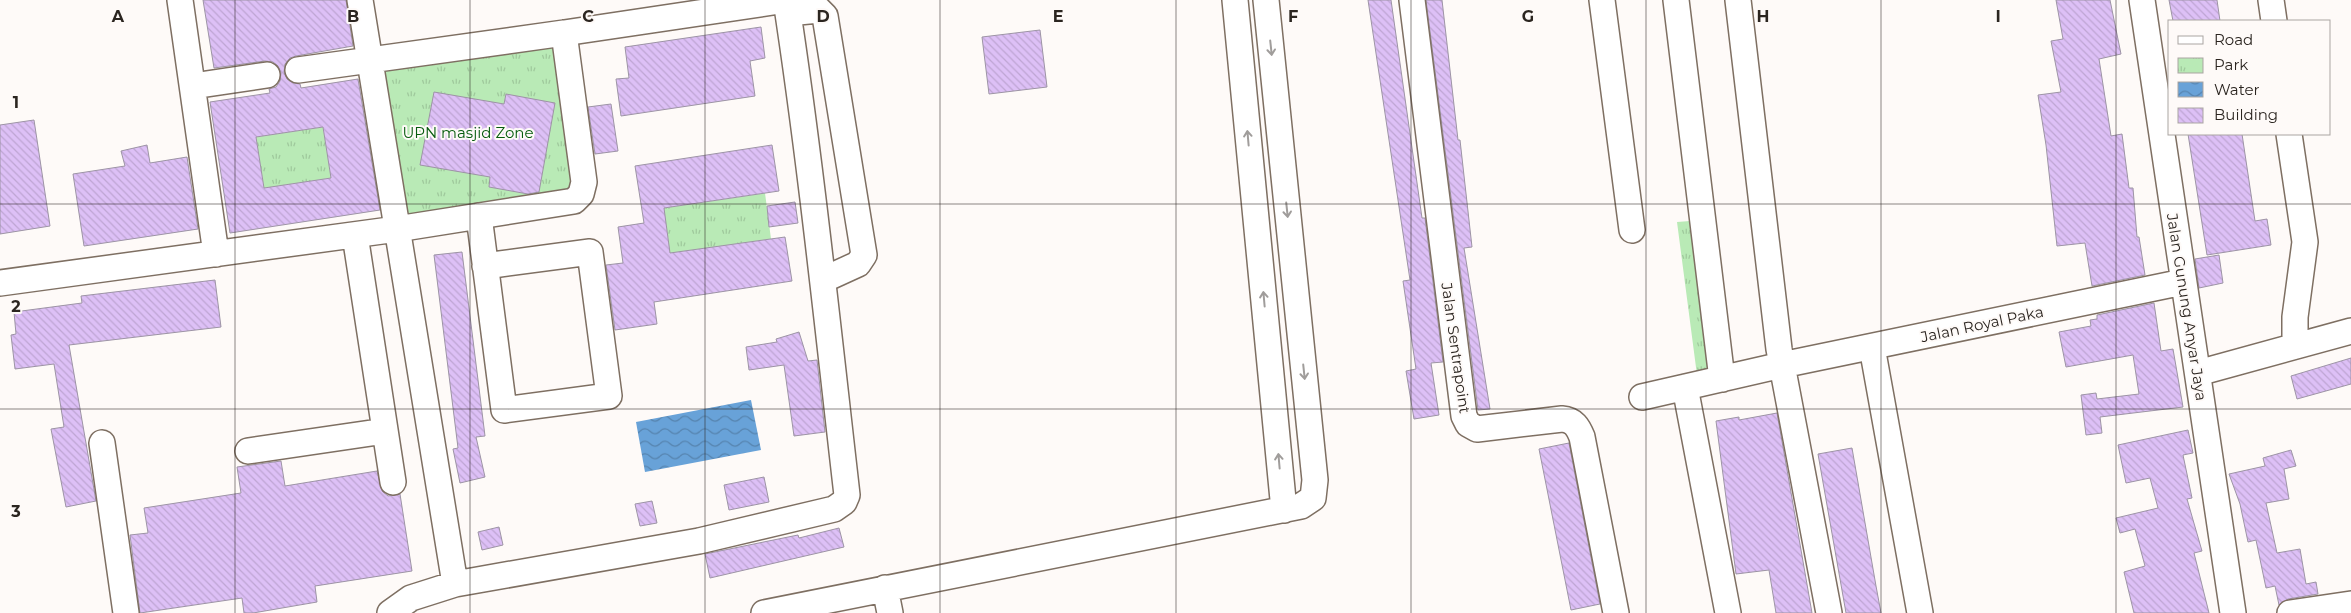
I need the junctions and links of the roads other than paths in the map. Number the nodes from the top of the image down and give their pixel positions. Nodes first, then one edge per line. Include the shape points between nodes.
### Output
1 (180, 0) edge
2 (360, 0) edge
3 (1235, 0) edge
4 (1266, 0) edge
5 (1412, 0) edge
6 (1602, 0) edge
7 (1676, 0) edge
8 (1738, 0) edge
9 (2142, 0) edge
10 (2271, 0) edge
11 (786, 4) edge
12 (2274, 20) edge
13 (564, 33) junction
14 (370, 59) junction
15 (298, 70) dead end
16 (267, 75) dead end
17 (193, 86) junction
18 (2289, 135) edge
19 (479, 216) junction
20 (397, 229) junction
21 (1632, 230) dead end
22 (355, 235) junction
23 (216, 254) junction
24 (485, 266) junction
25 (823, 280) junction
26 (2182, 282) junction
27 (0, 283) edge
28 (2351, 331) edge
29 (2294, 346) junction
30 (1872, 347) junction
31 (2351, 349) edge
32 (1782, 365) junction
33 (1722, 379) junction
34 (2200, 382) junction
35 (1686, 387) junction
36 (1642, 396) dead end
37 (385, 431) junction
38 (102, 443) dead end
39 (248, 451) dead end
40 (393, 482) dead end
41 (1284, 510) junction
42 (455, 584) junction
43 (885, 588) junction
44 (850, 604) edge
45 (2351, 604) edge
46 (126, 613) edge
47 (390, 613) edge
48 (764, 613) edge
49 (890, 613) edge
50 (1616, 613) edge
51 (1728, 613) edge
52 (1829, 613) edge
53 (1920, 613) edge
54 (2233, 613) edge
55 (2290, 613) edge

1 - 17 street
2 - 14 street
41 -> 3 street
4 -> 41 street via 1315,480 1313,498
5 - 50 street, Jalan Sentrapoint via 1464,416 1468,424 1477,429 1562,419 1576,426 1582,437
6 - 21 street
7 - 33 street
8 - 32 street
9 - 26 street, Jalan Gunung Anyar Jaya
10 - 12 street
11 - 13 street
11 - 25 street
11 - 25 street via 819,10 825,16 864,255 858,264
13 - 14 street
13 - 19 street via 584,182 581,194 574,200
14 - 15 street
14 - 20 street
16 - 17 street
17 - 23 street
18 - 29 street via 2305,242
19 - 20 street
19 - 24 street
20 - 22 street
20 - 42 street
22 - 23 street
22 - 37 street
23 - 27 street
24 - 24 street via 504,410 608,396 590,252
25 - 42 street via 846,495 842,504 834,510 699,541
26 - 30 street, Jalan Royal Paka
26 - 34 street, Jalan Gunung Anyar Jaya
28 - 29 street
29 - 34 street
30 - 32 street, Jalan Royal Paka
30 - 53 street
31 - 34 street
32 - 33 street, Jalan Royal Paka
32 - 52 street
33 - 35 street, Jalan Royal Paka
34 - 54 street, Jalan Gunung Anyar Jaya
35 - 36 street, Jalan Royal Paka
35 - 51 street
37 - 39 street
37 - 40 street
38 - 46 street
41 - 43 street
42 - 47 street via 411,598
43 - 44 street
43 - 49 street
44 - 48 street
45 - 55 street

